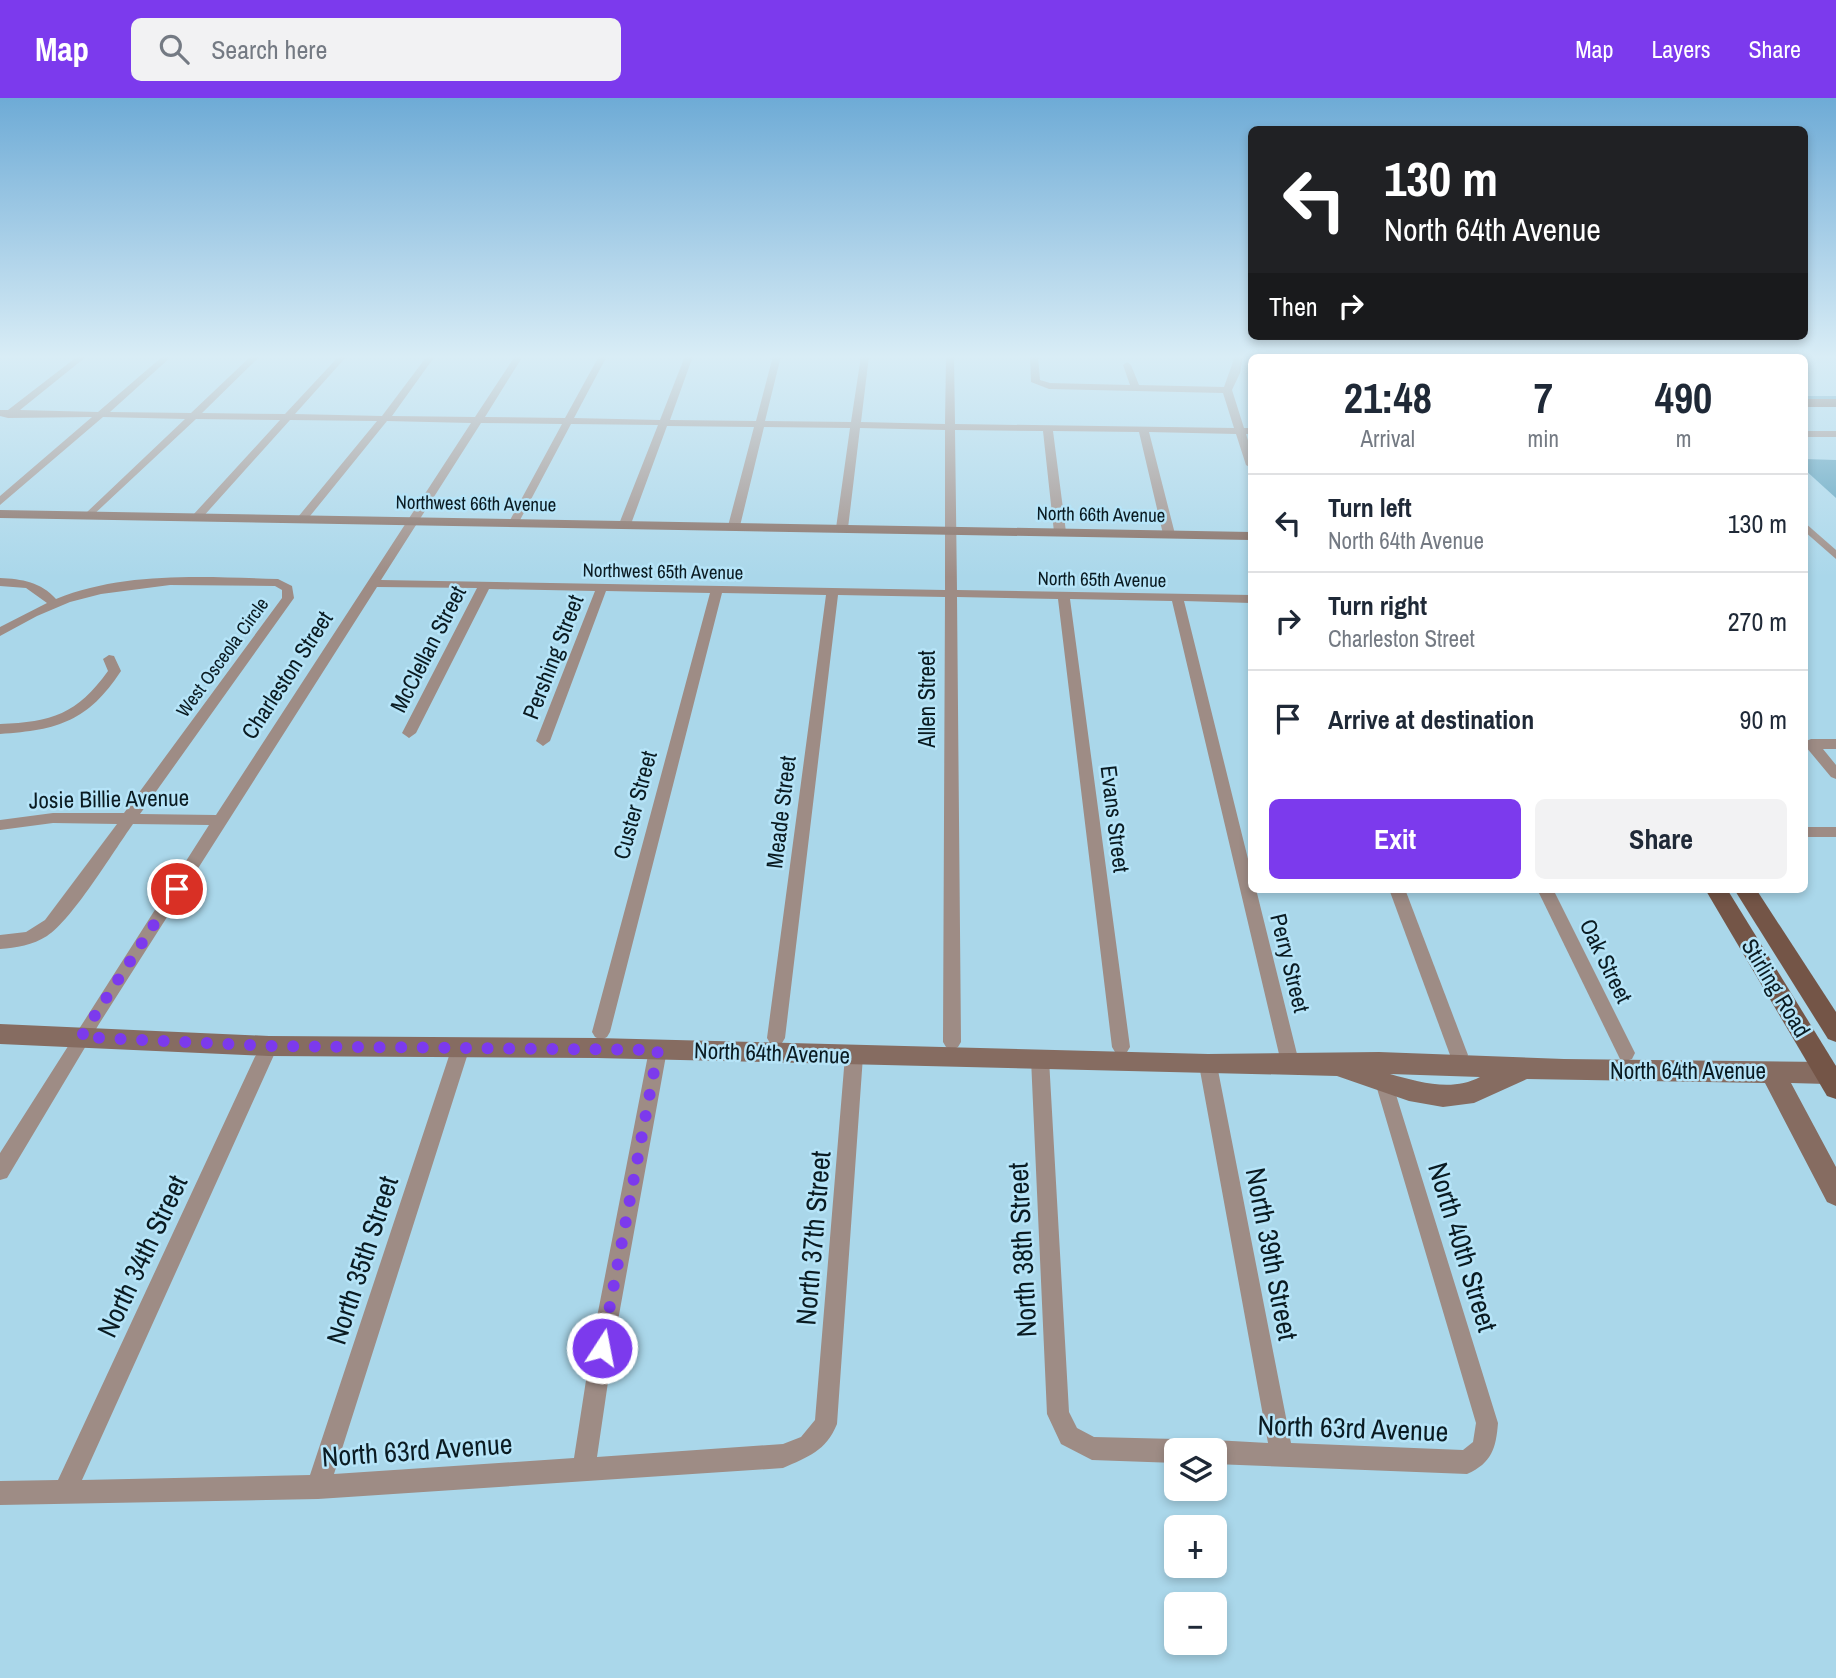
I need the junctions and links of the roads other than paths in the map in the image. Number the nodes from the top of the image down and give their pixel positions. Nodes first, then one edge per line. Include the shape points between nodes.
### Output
1 (1143, 429) edge
2 (84, 430) edge
3 (179, 430) edge
4 (277, 430) edge
5 (375, 430) edge
6 (472, 430) edge
7 (565, 430) edge
8 (661, 430) edge
9 (759, 430) edge
10 (855, 430) edge
11 (951, 430) edge
12 (1048, 430) edge
13 (1178, 430) edge
14 (1238, 431) junction
15 (1248, 431) edge
16 (1808, 434) edge
17 (1836, 434) edge
18 (1248, 457) edge
19 (0, 502) edge
20 (0, 514) edge
21 (90, 516) junction
22 (197, 517) junction
23 (302, 519) junction
24 (412, 521) junction
25 (514, 522) junction
26 (625, 524) junction
27 (734, 526) junction
28 (842, 528) junction
29 (1808, 529) edge
30 (951, 530) junction
31 (1060, 532) junction
32 (1169, 534) junction
33 (1248, 536) edge
34 (1836, 556) edge
35 (0, 582) edge
36 (374, 583) junction
37 (485, 584) junction
38 (603, 587) junction
39 (717, 589) junction
40 (832, 592) junction
41 (951, 594) junction
42 (1063, 596) junction
43 (1177, 598) junction
44 (1248, 599) edge
45 (54, 604) junction
46 (0, 632) edge
47 (109, 659) dead end
48 (0, 729) edge
49 (409, 733) dead end
50 (543, 741) dead end
51 (1836, 744) edge
52 (1836, 774) edge
53 (130, 819) junction
54 (220, 820) junction
55 (0, 825) edge
56 (1808, 832) edge
57 (1836, 832) edge
58 (1248, 890) edge
59 (1249, 893) edge
60 (1398, 893) edge
61 (1547, 893) edge
62 (1718, 893) edge
63 (1748, 893) edge
64 (0, 942) edge
65 (87, 1028) junction
66 (601, 1032) dead end
67 (1836, 1032) edge
68 (0, 1034) edge
69 (776, 1038) dead end
70 (952, 1042) dead end
71 (269, 1046) junction
72 (1121, 1047) dead end
73 (460, 1049) junction
74 (658, 1050) junction
75 (1626, 1053) dead end
76 (1288, 1054) dead end
77 (1459, 1055) dead end
78 (855, 1056) junction
79 (1040, 1059) junction
80 (1208, 1065) junction
81 (1381, 1072) junction
82 (1772, 1072) junction
83 (1831, 1080) edge
84 (0, 1171) edge
85 (1836, 1193) edge
86 (827, 1424) joint
87 (1484, 1448) joint
88 (1164, 1451) edge
89 (1227, 1452) edge
90 (1282, 1454) junction
91 (584, 1467) junction
92 (318, 1487) junction
93 (66, 1489) junction
94 (0, 1493) edge

1 - 32 street
2 - 19 street
3 - 21 street
4 - 22 street
5 - 23 street
6 - 24 street, Charleston Street
7 - 25 street
8 - 26 street
9 - 27 street
10 - 28 street
11 - 30 street, Allen Street
12 - 31 street
13 - 14 street
14 - 15 street
14 - 18 street
16 - 17 street
20 - 21 street, Northwest 66th Avenue
21 - 22 street, Northwest 66th Avenue
22 - 23 street, Northwest 66th Avenue
23 - 24 street, Northwest 66th Avenue
24 - 25 street, Northwest 66th Avenue
24 - 36 street, Charleston Street
25 - 26 street, Northwest 66th Avenue
26 - 27 street, Northwest 66th Avenue
27 - 28 street, Northwest 66th Avenue
28 - 30 street, Northwest 66th Avenue
29 - 34 street
30 - 31 street, North 66th Avenue
30 - 41 street, Allen Street
31 - 32 street, North 66th Avenue
32 - 33 street, North 66th Avenue
35 - 45 street via 33,585
36 - 37 street, Northwest 65th Avenue
36 - 54 street, Charleston Street
37 - 38 street, Northwest 65th Avenue
37 - 49 street, McClellan Street
38 - 39 street, Northwest 65th Avenue
38 - 50 street, Pershing Street
39 - 40 street, Northwest 65th Avenue
39 - 66 street, Custer Street
40 - 41 street, Northwest 65th Avenue
40 - 69 street, Meade Street
41 - 42 street, North 65th Avenue
41 - 70 street, Allen Street
42 - 43 street, North 65th Avenue
42 - 72 street, Evans Street
43 - 44 street, North 65th Avenue
43 - 58 street, Perry Street
45 - 46 street, West Osceola Circle
45 - 53 street, West Osceola Circle via 132,583 169,579 278,583 288,589 288,598
47 - 48 street via 115,671 80,711 57,725
51 - 52 street via 1811,744
53 - 54 street, Josie Billie Avenue
53 - 55 street, Josie Billie Avenue via 53,818
53 - 64 street via 46,930 32,938
54 - 65 street, Charleston Street
56 - 57 street
59 - 76 street, Perry Street
60 - 77 street
61 - 75 street, Oak Street
62 - 83 main road, Stirling Road
63 - 67 main road, Stirling Road
65 - 68 street, North 64th Avenue
65 - 71 street, North 64th Avenue
65 - 84 street, Charleston Street
71 - 73 street, North 64th Avenue
71 - 93 street, North 34th Street
73 - 74 street, North 64th Avenue
73 - 92 street, North 35th Street
74 - 78 street, North 64th Avenue
74 - 91 street
78 - 79 street, North 64th Avenue
78 - 86 street, North 37th Street
79 - 80 street, North 64th Avenue
79 - 88 street, North 38th Street via 1058,1414 1069,1436 1092,1448
80 - 81 street, North 64th Avenue via 1334,1066
80 - 90 street, North 39th Street
81 - 82 street, North 64th Avenue via 1407,1091 1450,1095 1473,1093 1503,1075 1550,1069
81 - 87 street, North 40th Street via 1487,1423
82 - 83 street, North 64th Avenue
82 - 85 street
86 - 91 street, North 63rd Avenue via 809,1445 783,1456
87 - 90 street, North 63rd Avenue via 1467,1462
89 - 90 street, North 63rd Avenue
91 - 92 street, North 63rd Avenue
92 - 93 street, North 63rd Avenue
93 - 94 street, North 63rd Avenue

